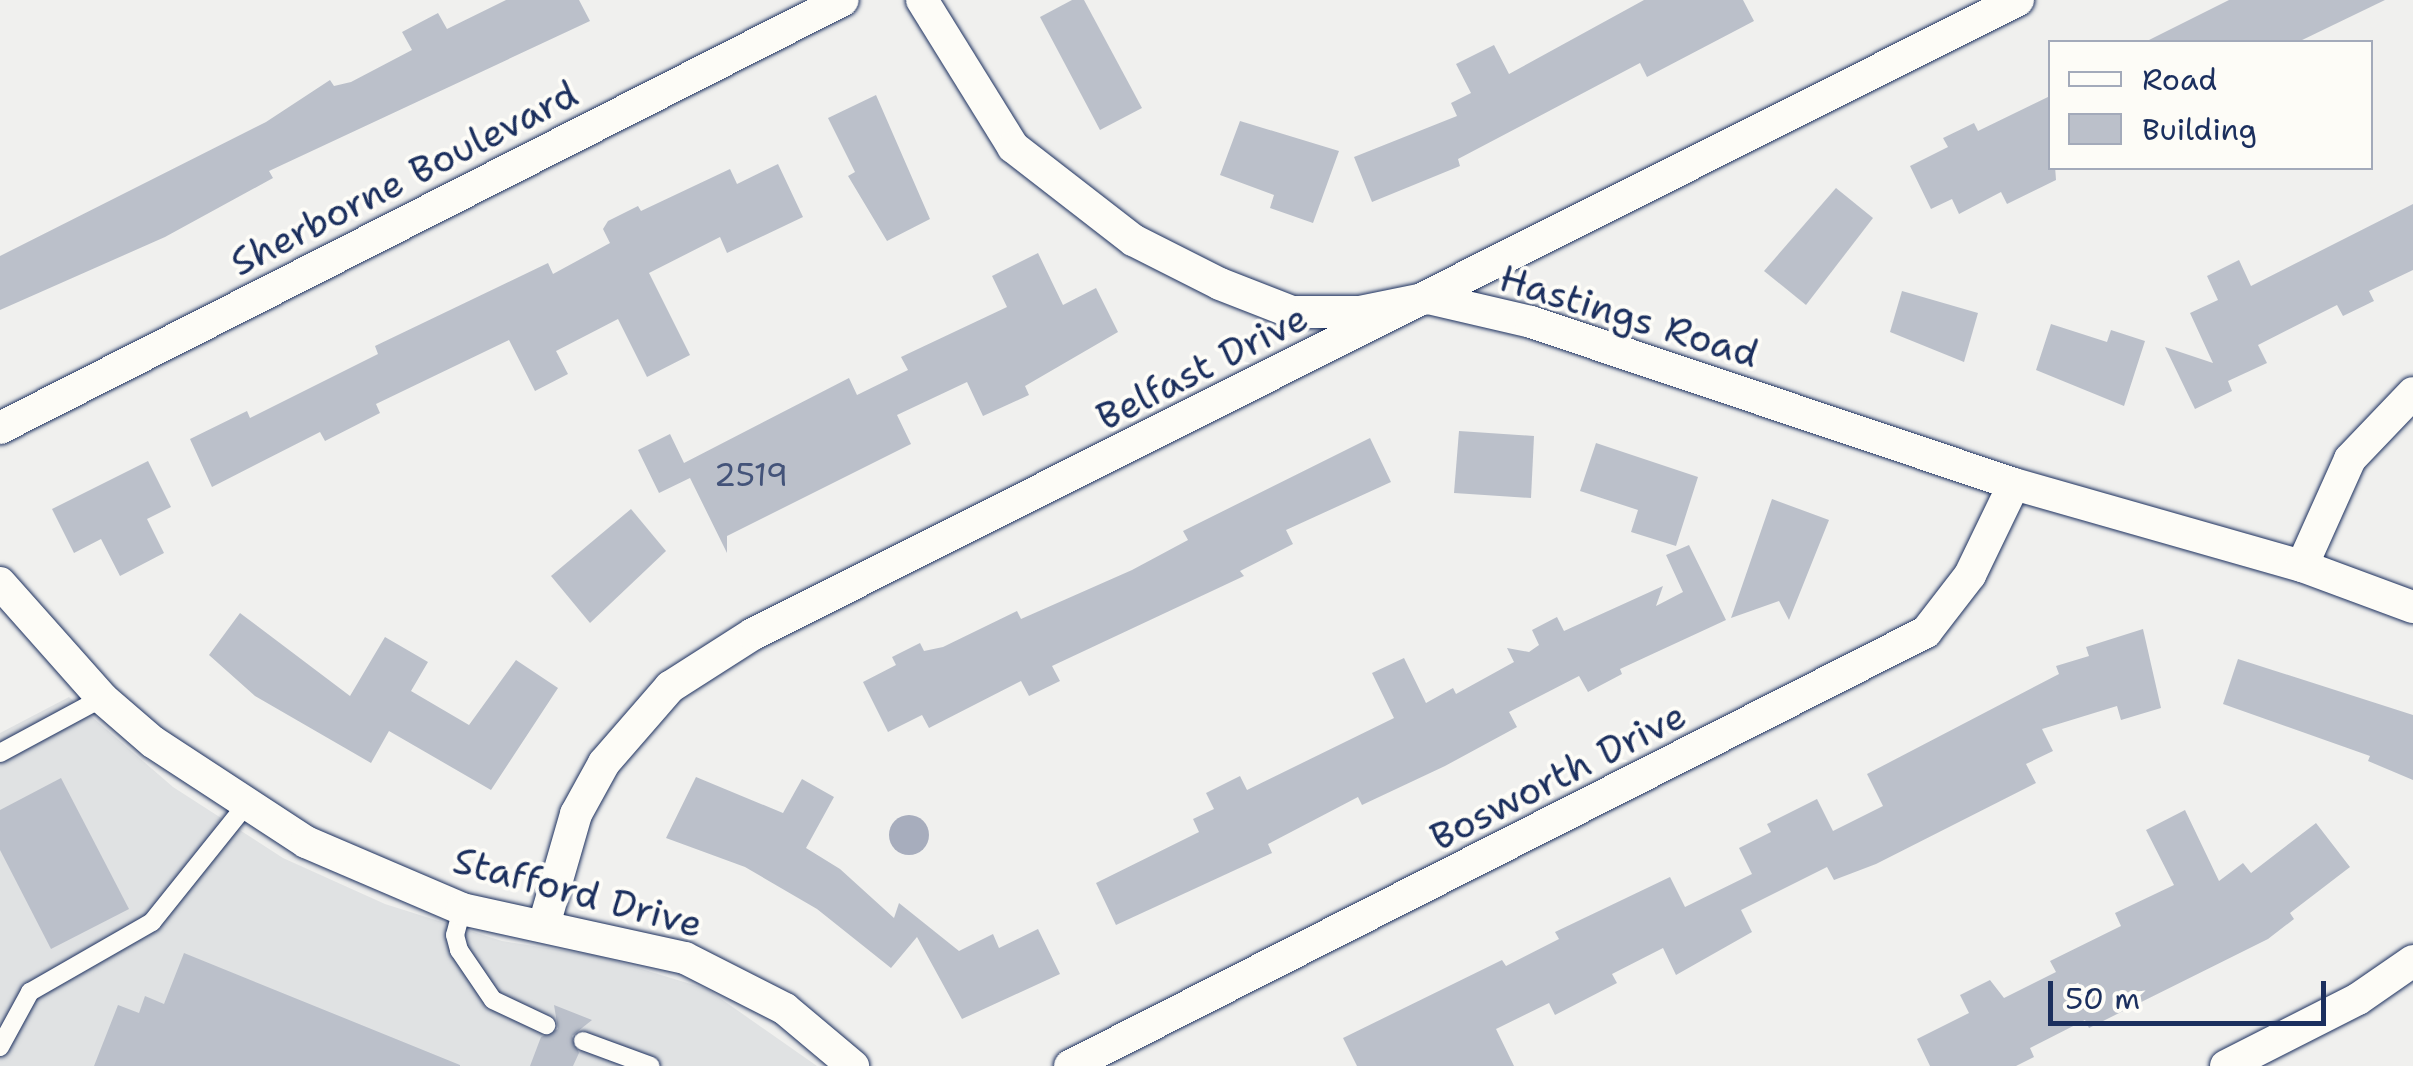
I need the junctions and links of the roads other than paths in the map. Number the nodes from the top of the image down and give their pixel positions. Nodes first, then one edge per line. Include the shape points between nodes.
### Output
1 (843, 0) edge
2 (922, 0) edge
3 (2018, 0) edge
4 (1428, 298) junction
5 (2413, 393) edge
6 (0, 428) edge
7 (2014, 484) junction
8 (2302, 566) junction
9 (0, 583) edge
10 (2413, 607) edge
11 (102, 698) junction
12 (0, 753) edge
13 (244, 807) junction
14 (462, 909) junction
15 (544, 925) junction
16 (2413, 961) edge
17 (546, 1025) dead end
18 (584, 1041) dead end
19 (0, 1047) edge
20 (651, 1066) edge
21 (853, 1066) edge
22 (1070, 1066) edge
23 (2226, 1066) edge

1 - 6 street, Sherborne Boulevard
2 - 4 street, Hastings Road via 1012,147 1132,240 1292,312 1360,312
3 - 4 street, Belfast Drive
4 - 7 street, Hastings Road via 1531,322
4 - 15 street, Belfast Drive via 753,634 670,687 604,763 576,814
5 - 8 street via 2350,459
7 - 8 street, Hastings Road
7 - 22 street, Bosworth Drive via 1970,575 1926,632
8 - 10 street, Hastings Road
9 - 11 street, Stafford Drive
11 - 12 lane
11 - 13 street, Stafford Drive
13 - 14 street, Stafford Drive via 306,842
13 - 19 lane via 152,922 30,992
14 - 15 street, Stafford Drive
14 - 17 lane via 455,934 459,950 493,1000
15 - 21 street, Stafford Drive via 627,940 732,977 808,1026
16 - 23 street via 2358,998
18 - 20 lane

